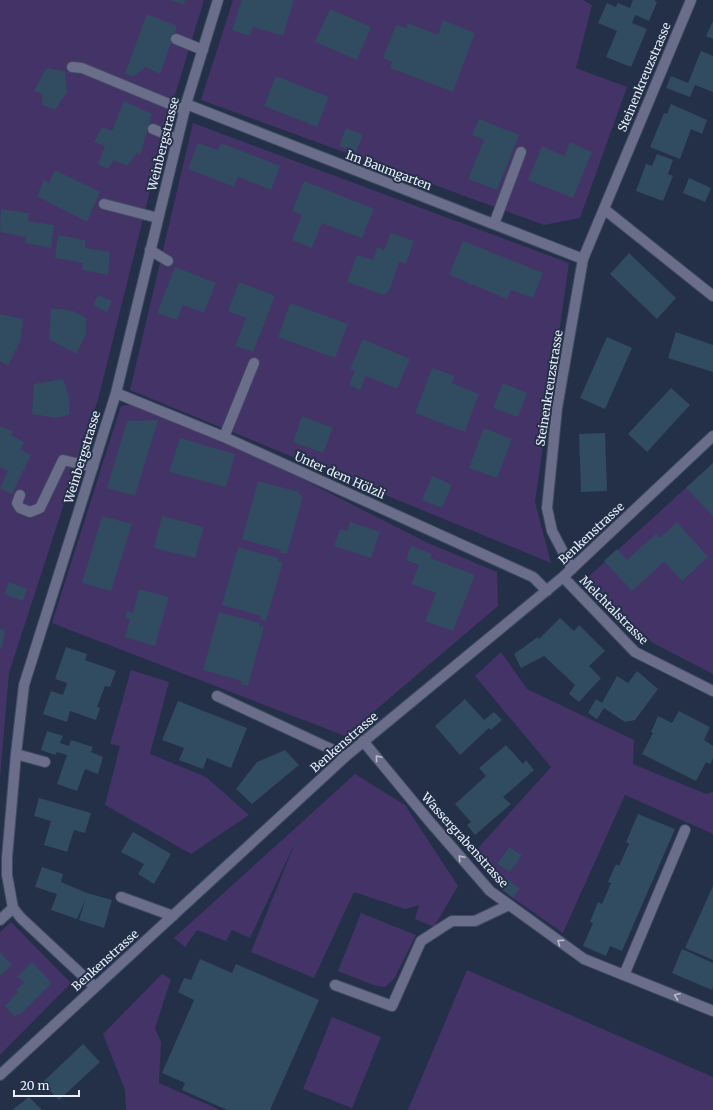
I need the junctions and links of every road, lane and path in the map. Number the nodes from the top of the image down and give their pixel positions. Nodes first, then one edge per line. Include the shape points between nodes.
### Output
1 (218, 0) edge
2 (691, 0) edge
3 (176, 39) dead end
4 (203, 50) junction
5 (72, 67) dead end
6 (185, 107) junction
7 (153, 129) dead end
8 (178, 138) junction
9 (521, 152) dead end
10 (104, 204) dead end
11 (604, 209) junction
12 (158, 218) junction
13 (494, 224) junction
14 (150, 250) junction
15 (583, 259) junction
16 (168, 261) dead end
17 (713, 296) edge
18 (254, 363) dead end
19 (116, 393) junction
20 (713, 436) edge
21 (224, 437) junction
22 (93, 467) junction
23 (20, 495) dead end
24 (572, 569) junction
25 (563, 577) junction
26 (547, 591) junction
27 (713, 691) edge
28 (217, 696) dead end
29 (364, 741) junction
30 (16, 754) junction
31 (346, 756) junction
32 (45, 762) dead end
33 (685, 830) dead end
34 (121, 897) dead end
35 (509, 905) junction
36 (13, 908) junction
37 (173, 916) junction
38 (0, 920) edge
39 (624, 975) junction
40 (335, 985) dead end
41 (95, 987) junction
42 (713, 1011) edge
43 (0, 1075) edge

1 - 4 street, Weinbergstrasse
2 - 11 street, Steinenkreuzstrasse
3 - 4 street
4 - 6 street, Weinbergstrasse
5 - 6 street, Im Baumgarten via 82,68
6 - 8 street, Weinbergstrasse
6 - 13 street, Im Baumgarten
7 - 8 street
8 - 12 street, Weinbergstrasse
9 - 13 street
10 - 12 street
11 - 15 street, Steinenkreuzstrasse
11 - 17 street
12 - 14 street, Weinbergstrasse
13 - 15 street, Im Baumgarten
14 - 16 street
14 - 19 street, Weinbergstrasse
15 - 24 street, Steinenkreuzstrasse via 557,408 547,508 552,531
18 - 21 street
19 - 21 street, Unter dem Hölzli
19 - 22 street, Weinbergstrasse
20 - 24 street, Benkenstrasse
21 - 26 street, Unter dem Hölzli via 533,577
22 - 23 street via 63,460 40,508 30,512 20,508 17,503
22 - 30 street, Weinbergstrasse via 24,685
24 - 25 street, Benkenstrasse
25 - 26 street, Benkenstrasse
25 - 27 street, Melchtalstrasse via 635,652
26 - 29 street, Benkenstrasse
28 - 31 street
29 - 31 street, Benkenstrasse
35 -> 29 street, Wassergrabenstrasse via 490,892
30 - 32 street
30 - 36 street, Weinbergstrasse via 7,858 7,875
31 - 37 street, Benkenstrasse
33 - 39 street
34 - 37 street
39 -> 35 street, Wassergrabenstrasse via 584,959
35 - 40 street via 475,921 452,921 420,941 392,1006
36 - 38 street
36 - 41 street
37 - 41 street, Benkenstrasse
42 -> 39 street, Wassergrabenstrasse
41 - 43 street, Benkenstrasse

